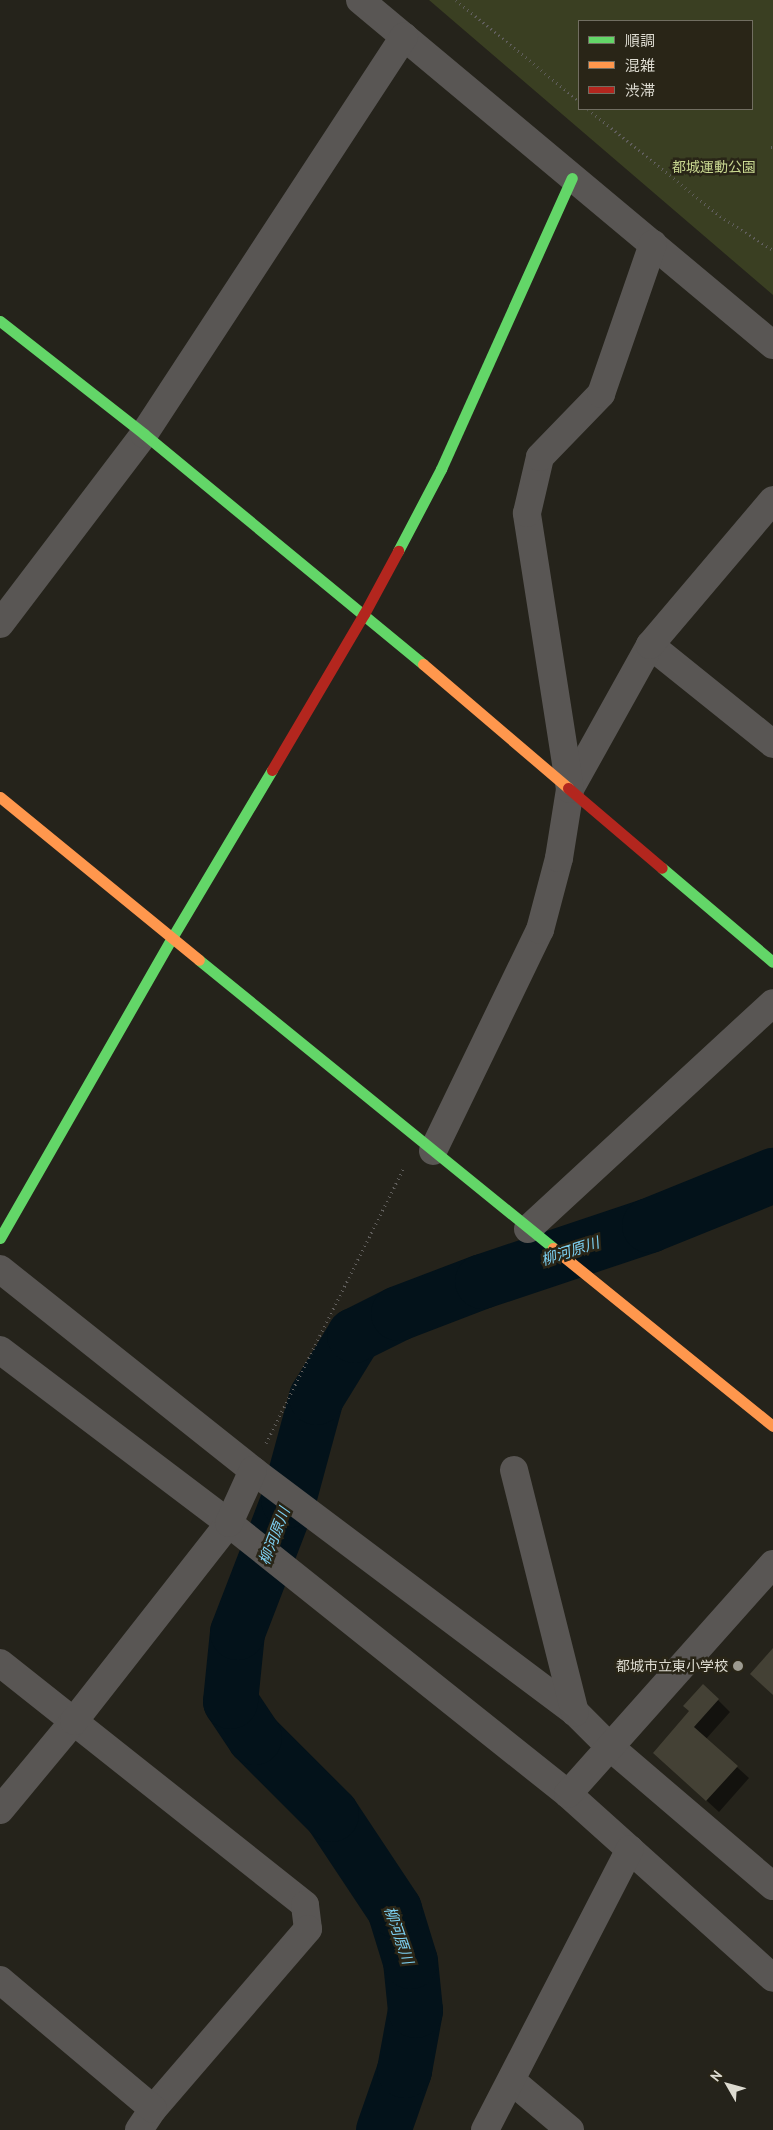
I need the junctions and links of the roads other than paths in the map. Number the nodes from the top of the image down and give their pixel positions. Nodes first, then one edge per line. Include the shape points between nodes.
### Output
1 (360, 0) edge
2 (404, 38) junction
3 (572, 178) junction
4 (653, 244) junction
5 (0, 321) edge
6 (773, 345) edge
7 (144, 434) junction
8 (773, 500) edge
9 (364, 614) junction
10 (0, 624) edge
11 (650, 645) junction
12 (773, 744) edge
13 (570, 789) junction
14 (0, 797) edge
15 (173, 936) junction
16 (773, 962) edge
17 (773, 1003) edge
18 (425, 1145) junction
19 (528, 1229) junction
20 (0, 1238) edge
21 (0, 1270) edge
22 (0, 1350) edge
23 (773, 1426) edge
24 (514, 1470) dead end
25 (254, 1471) junction
26 (230, 1524) junction
27 (773, 1564) edge
28 (0, 1663) edge
29 (574, 1712) junction
30 (74, 1721) junction
31 (610, 1747) junction
32 (568, 1794) junction
33 (0, 1810) edge
34 (630, 1849) junction
35 (773, 1886) edge
36 (773, 1978) edge
37 (0, 1980) edge
38 (512, 2081) junction
39 (146, 2120) edge
40 (486, 2130) edge
41 (570, 2130) edge

1 - 2 street
2 - 3 street
2 - 7 street
3 - 4 street
3 - 9 street via 441,469
4 - 6 street
4 - 13 street via 600,394 540,457 527,513
5 - 7 street
7 - 9 street
7 - 10 street
8 - 11 street
9 - 13 street
9 - 15 street
11 - 12 street
11 - 13 street
13 - 16 street
13 - 18 street via 559,858 540,930
14 - 15 street
15 - 18 street
15 - 20 street
17 - 19 street
18 - 19 street
19 - 23 street
21 - 25 street
22 - 26 street
24 - 29 street
25 - 26 street
25 - 29 street
26 - 30 street
26 - 32 street
27 - 31 street
28 - 30 street
29 - 31 street
30 - 33 street
30 - 39 street via 305,1905 308,1929
31 - 32 street
31 - 35 street
32 - 34 street
34 - 36 street
34 - 38 street
37 - 39 street
38 - 40 street
38 - 41 street

